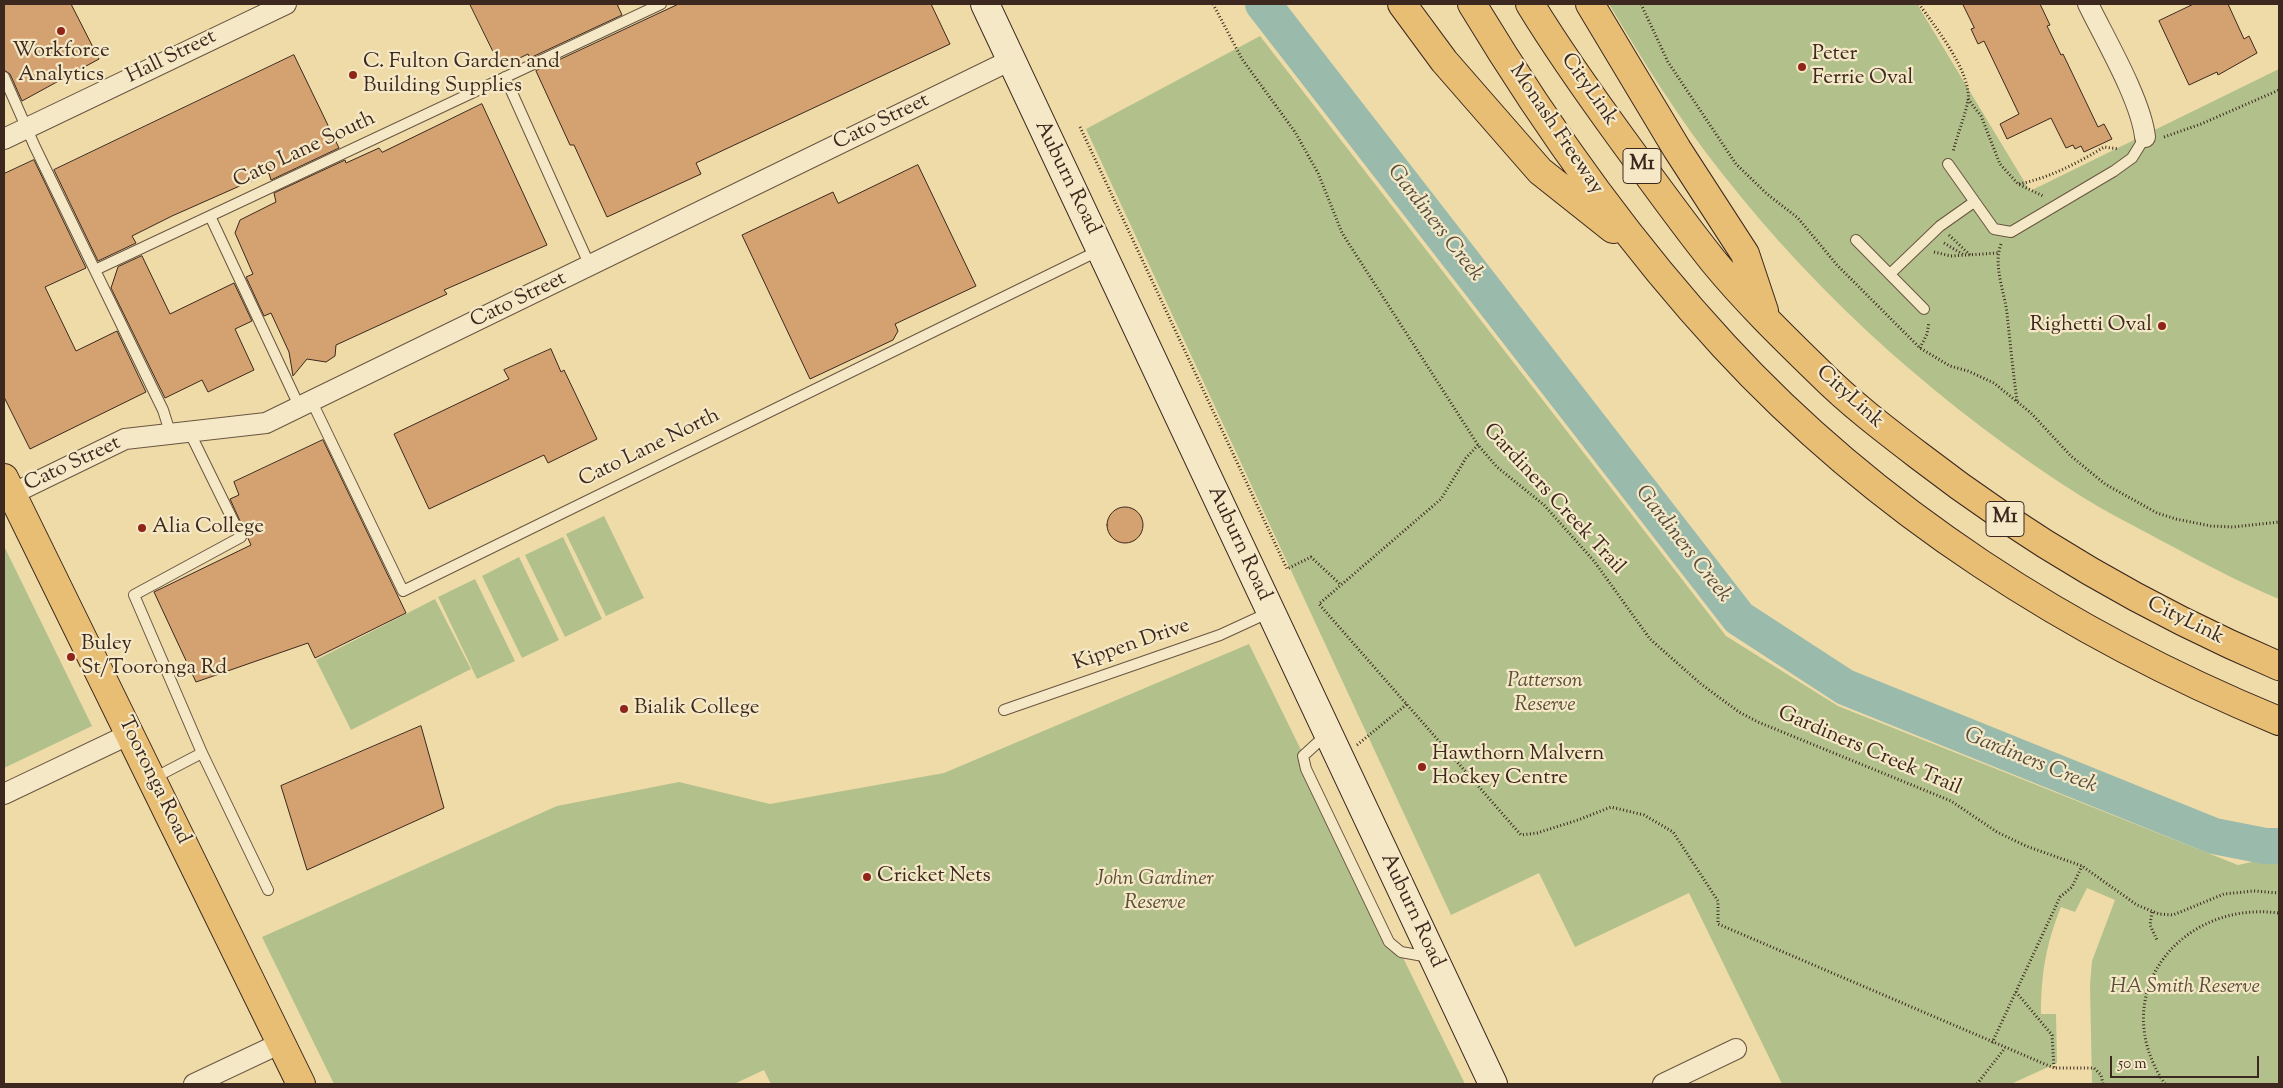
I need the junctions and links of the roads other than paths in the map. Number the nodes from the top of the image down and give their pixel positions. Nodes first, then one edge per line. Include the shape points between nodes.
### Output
1 (286, 4) edge
2 (661, 4) edge
3 (985, 4) edge
4 (1402, 4) edge
5 (1472, 4) edge
6 (1530, 4) edge
7 (1590, 4) edge
8 (2088, 4) edge
9 (1011, 60) junction
10 (4, 77) edge
11 (505, 78) junction
12 (28, 127) junction
13 (2152, 137) joint
14 (4, 139) edge
15 (1948, 164) dead end
16 (1974, 202) junction
17 (210, 216) junction
18 (1856, 240) dead end
19 (1101, 250) junction
20 (1643, 253) junction
21 (590, 266) junction
22 (95, 270) junction
23 (1890, 274) junction
24 (1926, 312) road end
25 (1767, 319) junction
26 (306, 405) junction
27 (179, 432) junction
28 (8, 486) edge
29 (1270, 612) junction
30 (2279, 666) edge
31 (1004, 710) dead end
32 (2279, 721) edge
33 (130, 734) junction
34 (202, 753) junction
35 (152, 780) junction
36 (4, 794) edge
37 (268, 890) dead end
38 (281, 1043) junction
39 (1736, 1049) dead end
40 (194, 1084) edge
41 (301, 1084) edge
42 (1493, 1084) edge
43 (1663, 1084) edge

1 - 12 street, Hall Street
2 - 11 lane, Cato Lane South
3 - 9 main road, Auburn Road
4 - 20 main road via 1444,61 1540,171
5 - 20 main road, Monash Freeway / M1 via 1550,124
6 - 25 main road, CityLink / M1 via 1637,160 1715,263
7 - 25 main road via 1745,254
8 - 13 street
9 - 19 main road, Auburn Road
9 - 21 street, Cato Street
10 - 12 lane
11 - 17 lane, Cato Lane South
11 - 21 lane
12 - 14 street, Hall Street
12 - 22 lane
13 - 16 lane via 2132,158 2018,229 2004,232 1994,229
15 - 16 lane
16 - 23 lane via 1940,226
17 - 22 lane, Cato Lane South
17 - 26 lane
18 - 23 lane
19 - 26 lane, Cato Lane North via 403,590
19 - 29 main road, Auburn Road
20 - 32 main road, M1 via 1725,348 1792,414 1876,487 1939,535 2001,577 2106,640 2224,699
21 - 26 street, Cato Street
22 - 27 lane via 163,410
23 - 24 lane
25 - 30 main road, CityLink / M1 via 1821,375 1883,429 2009,522 2079,567 2151,607
26 - 27 street, Cato Street via 266,423
27 - 28 street, Cato Street via 125,439
27 - 34 lane via 241,538 134,595
28 - 33 main road, Tooronga Road
29 - 31 lane, Kippen Drive via 1220,635
29 - 42 main road, Auburn Road
33 - 35 main road, Tooronga Road
33 - 36 street
34 - 35 lane
34 - 37 lane
35 - 38 main road, Tooronga Road
38 - 40 street
38 - 41 main road, Tooronga Road
39 - 43 street

